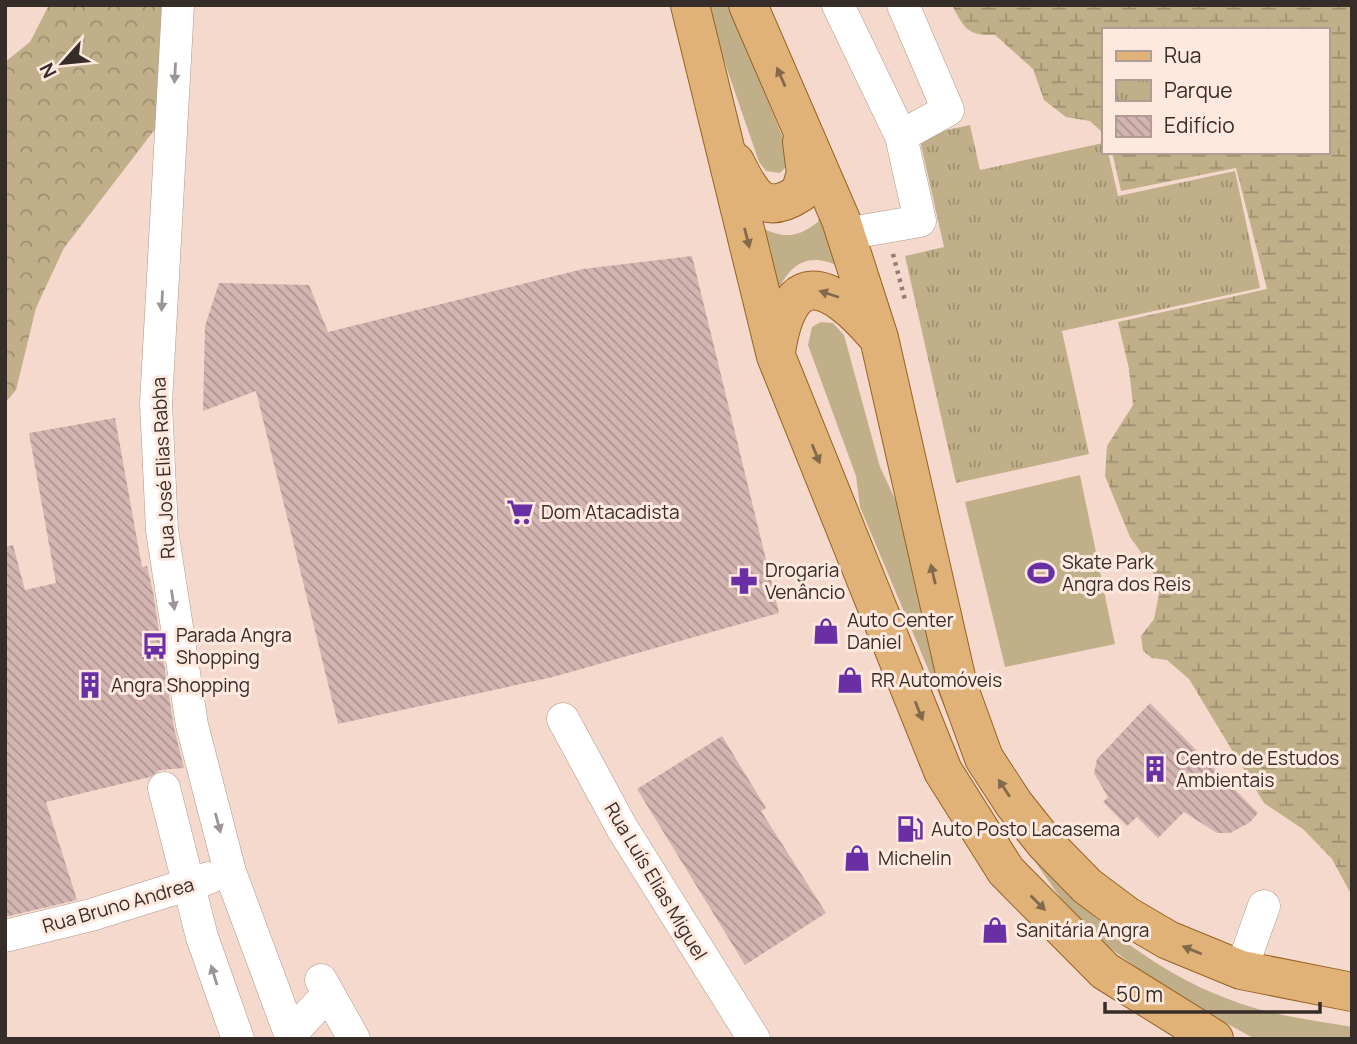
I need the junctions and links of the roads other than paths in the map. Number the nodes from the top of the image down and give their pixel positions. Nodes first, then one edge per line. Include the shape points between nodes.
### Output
1 (178, 5) edge
2 (691, 5) edge
3 (748, 5) edge
4 (838, 5) edge
5 (903, 5) edge
6 (798, 116) junction
7 (722, 135) junction
8 (901, 136) junction
9 (845, 234) junction
10 (879, 338) junction
11 (776, 356) junction
12 (563, 719) dead end
13 (164, 788) dead end
14 (230, 872) junction
15 (189, 884) junction
16 (1264, 906) dead end
17 (5, 936) edge
18 (1241, 970) junction
19 (1352, 992) edge
20 (291, 1037) edge
21 (238, 1039) edge
22 (355, 1039) edge
23 (754, 1039) edge
24 (1214, 1039) edge

1 -> 14 street, Rua José Elias Rabha via 156,403 162,530 192,725
2 - 7 main road
6 -> 3 main road
4 - 8 street
5 - 8 street via 948,110
6 - 7 main road via 806,173 800,193 786,202 768,204 751,194
6 - 9 main road
7 -> 11 main road
8 - 9 street via 920,221
9 - 10 main road
10 -> 11 main road via 840,298 824,290 808,291 792,301 783,315
18 -> 10 main road via 1168,940 1087,886 1045,843 984,758 958,686
11 -> 24 main road via 943,771 1006,871 1105,971
12 - 23 street, Rua Luís Elias Miguel via 622,828
13 - 15 street
14 - 15 street, Rua Bruno Andrea
14 - 20 street, Rua José Elias Rabha
15 - 17 street, Rua Bruno Andrea
21 -> 15 street
16 - 18 street
18 - 19 main road
20 - 22 street via 325,987

